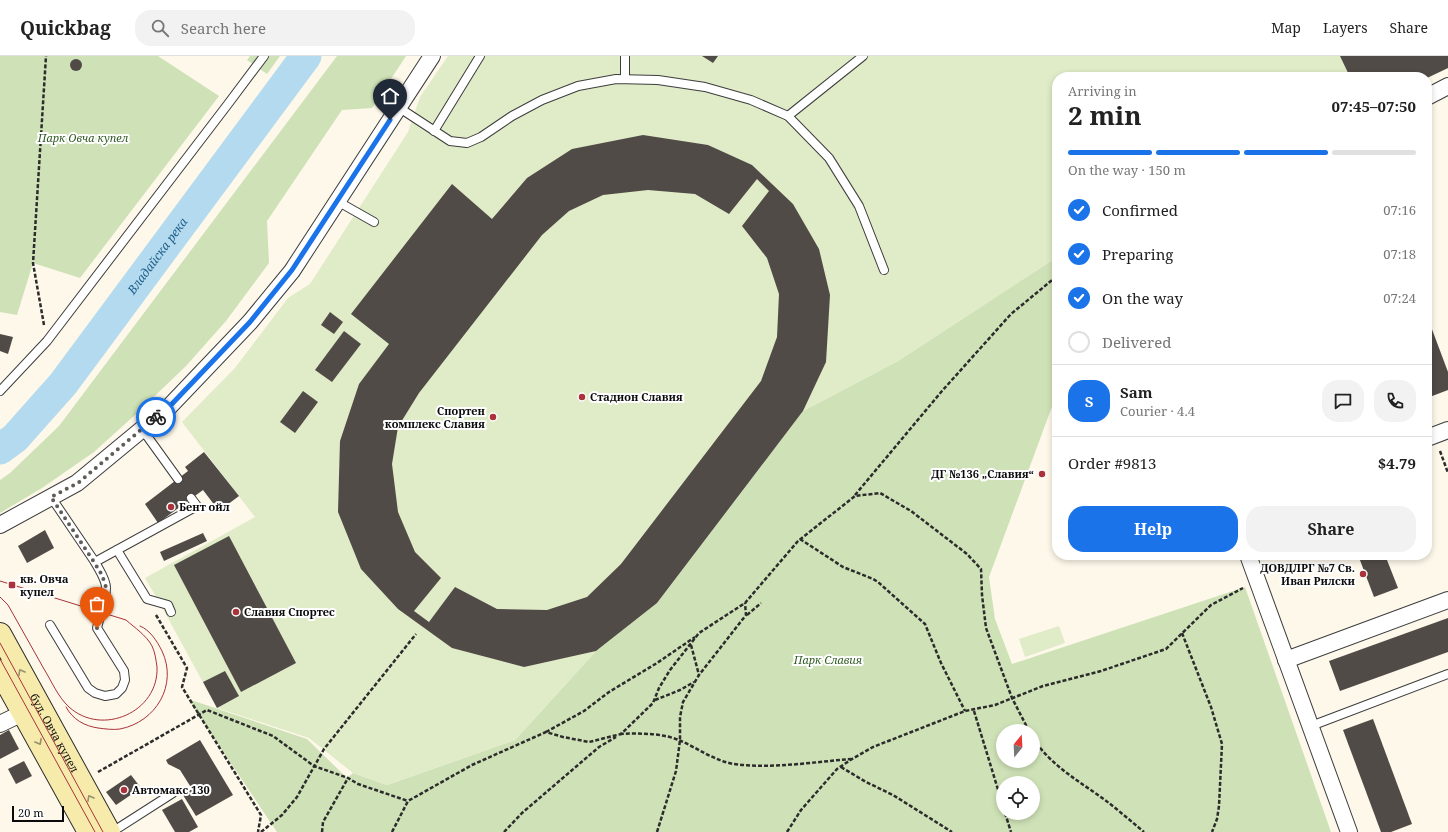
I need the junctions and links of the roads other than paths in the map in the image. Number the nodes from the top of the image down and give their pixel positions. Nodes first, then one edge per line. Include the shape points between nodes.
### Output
1 (264, 56) edge
2 (432, 56) edge
3 (480, 56) edge
4 (625, 56) edge
5 (864, 56) edge
6 (625, 79) junction
7 (1448, 86) edge
8 (1432, 94) edge
9 (398, 107) junction
10 (788, 116) junction
11 (434, 131) junction
12 (337, 201) junction
13 (374, 222) dead end
14 (884, 270) dead end
15 (0, 390) edge
16 (142, 429) junction
17 (178, 480) dead end
18 (51, 497) junction
19 (192, 498) dead end
20 (0, 525) edge
21 (117, 550) junction
22 (1250, 560) edge
23 (94, 562) junction
24 (1448, 600) edge
25 (171, 612) dead end
26 (50, 625) dead end
27 (0, 634) edge
28 (1286, 660) junction
29 (0, 671) edge
30 (1448, 674) edge
31 (31, 709) junction
32 (0, 724) edge
33 (1311, 726) junction
34 (173, 793) dead end
35 (89, 832) edge
36 (110, 832) edge
37 (1349, 832) edge

1 - 15 lane via 47,341
2 - 9 street
3 - 11 lane
4 - 6 lane
5 - 10 lane
6 - 10 lane via 658,80 705,87 751,100
6 - 11 lane via 578,86 542,100 467,143 450,141
7 - 8 street
9 - 11 lane
9 - 12 street
10 - 14 lane via 829,158 859,206
12 - 13 lane
12 - 16 street via 292,270 250,322 169,407
16 - 17 lane
16 - 18 street via 78,483
18 - 20 street
18 - 23 lane
19 - 21 lane via 197,506
21 - 23 lane
21 - 25 lane via 147,599 168,605
22 - 28 street
23 - 26 lane via 106,587 97,628 124,671 125,680 122,688 116,694 105,696 88,688
24 - 28 street
31 -> 27 main road, бул. Овча купел
28 - 33 street
29 - 31 main road, бул. Овча купел
30 - 33 lane
31 - 32 street
31 -> 35 main road, бул. Овча купел
36 -> 31 main road, бул. Овча купел
33 - 37 street
34 - 36 lane

